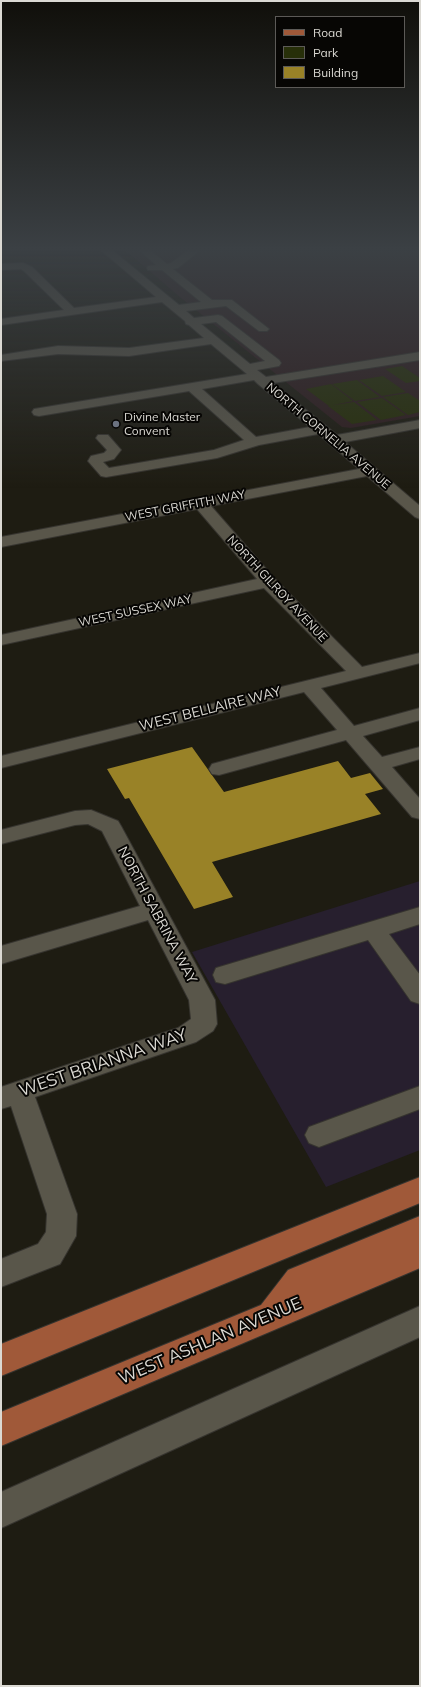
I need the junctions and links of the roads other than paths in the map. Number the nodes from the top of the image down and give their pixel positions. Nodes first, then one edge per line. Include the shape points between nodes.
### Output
1 (199, 330) edge
2 (233, 330) edge
3 (212, 340) junction
4 (420, 356) edge
5 (2, 358) edge
6 (246, 368) junction
7 (259, 378) junction
8 (193, 386) junction
9 (39, 412) dead end
10 (420, 424) edge
11 (322, 429) junction
12 (104, 438) dead end
13 (334, 440) junction
14 (256, 441) junction
15 (369, 470) junction
16 (200, 503) junction
17 (420, 514) edge
18 (1, 542) edge
19 (268, 582) junction
20 (1, 640) edge
21 (420, 658) edge
22 (357, 672) junction
23 (308, 685) junction
24 (420, 714) edge
25 (350, 733) junction
26 (420, 752) edge
27 (1, 762) edge
28 (378, 764) junction
29 (219, 769) dead end
30 (416, 801) edge
31 (1, 837) edge
32 (154, 910) junction
33 (420, 915) edge
34 (373, 930) junction
35 (1, 955) edge
36 (225, 975) dead end
37 (420, 994) edge
38 (204, 1024) joint
39 (11, 1095) edge
40 (418, 1100) edge
41 (319, 1135) dead end
42 (420, 1190) edge
43 (420, 1230) edge
44 (420, 1253) edge
45 (1, 1273) edge
46 (271, 1316) junction
47 (420, 1321) edge
48 (1, 1360) edge
49 (1, 1429) edge
50 (1, 1510) edge

1 - 3 street, NORTH CORNELIA AVENUE
2 - 6 street via 275,363
3 - 5 street via 129,352 58,350
3 - 6 street, NORTH CORNELIA AVENUE
4 - 7 street
6 - 7 street, NORTH CORNELIA AVENUE
7 - 8 street
7 - 11 street, NORTH CORNELIA AVENUE
8 - 9 street
8 - 14 street via 192,388
10 - 13 street
11 - 13 street, NORTH CORNELIA AVENUE
11 - 14 street
12 - 14 street via 114,450 109,456 95,461 106,473 217,454
13 - 15 street, NORTH CORNELIA AVENUE
15 - 16 street, WEST GRIFFITH WAY
15 - 17 street, NORTH CORNELIA AVENUE
16 - 18 street, WEST GRIFFITH WAY
16 - 19 street, NORTH GILROY AVENUE
19 - 20 street, WEST SUSSEX WAY
19 - 22 street, NORTH GILROY AVENUE
21 - 22 street, WEST BELLAIRE WAY
22 - 23 street, WEST BELLAIRE WAY
23 - 25 street
23 - 27 street, WEST BELLAIRE WAY
24 - 25 street
25 - 28 street
25 - 29 street
26 - 28 street
28 - 30 street
31 - 32 street, NORTH SABRINA WAY via 75,818 91,817 110,826
32 - 35 street
32 - 38 street, NORTH SABRINA WAY via 202,1000
33 - 34 street
34 - 36 street
34 - 37 street
38 - 39 street, WEST BRIANNA WAY via 187,1035
39 - 45 street via 62,1214 61,1236 50,1254
40 - 41 street
42 - 48 main road
43 - 46 main road via 299,1280
44 - 46 main road, WEST ASHLAN AVENUE
46 - 49 main road, WEST ASHLAN AVENUE
47 - 50 street

